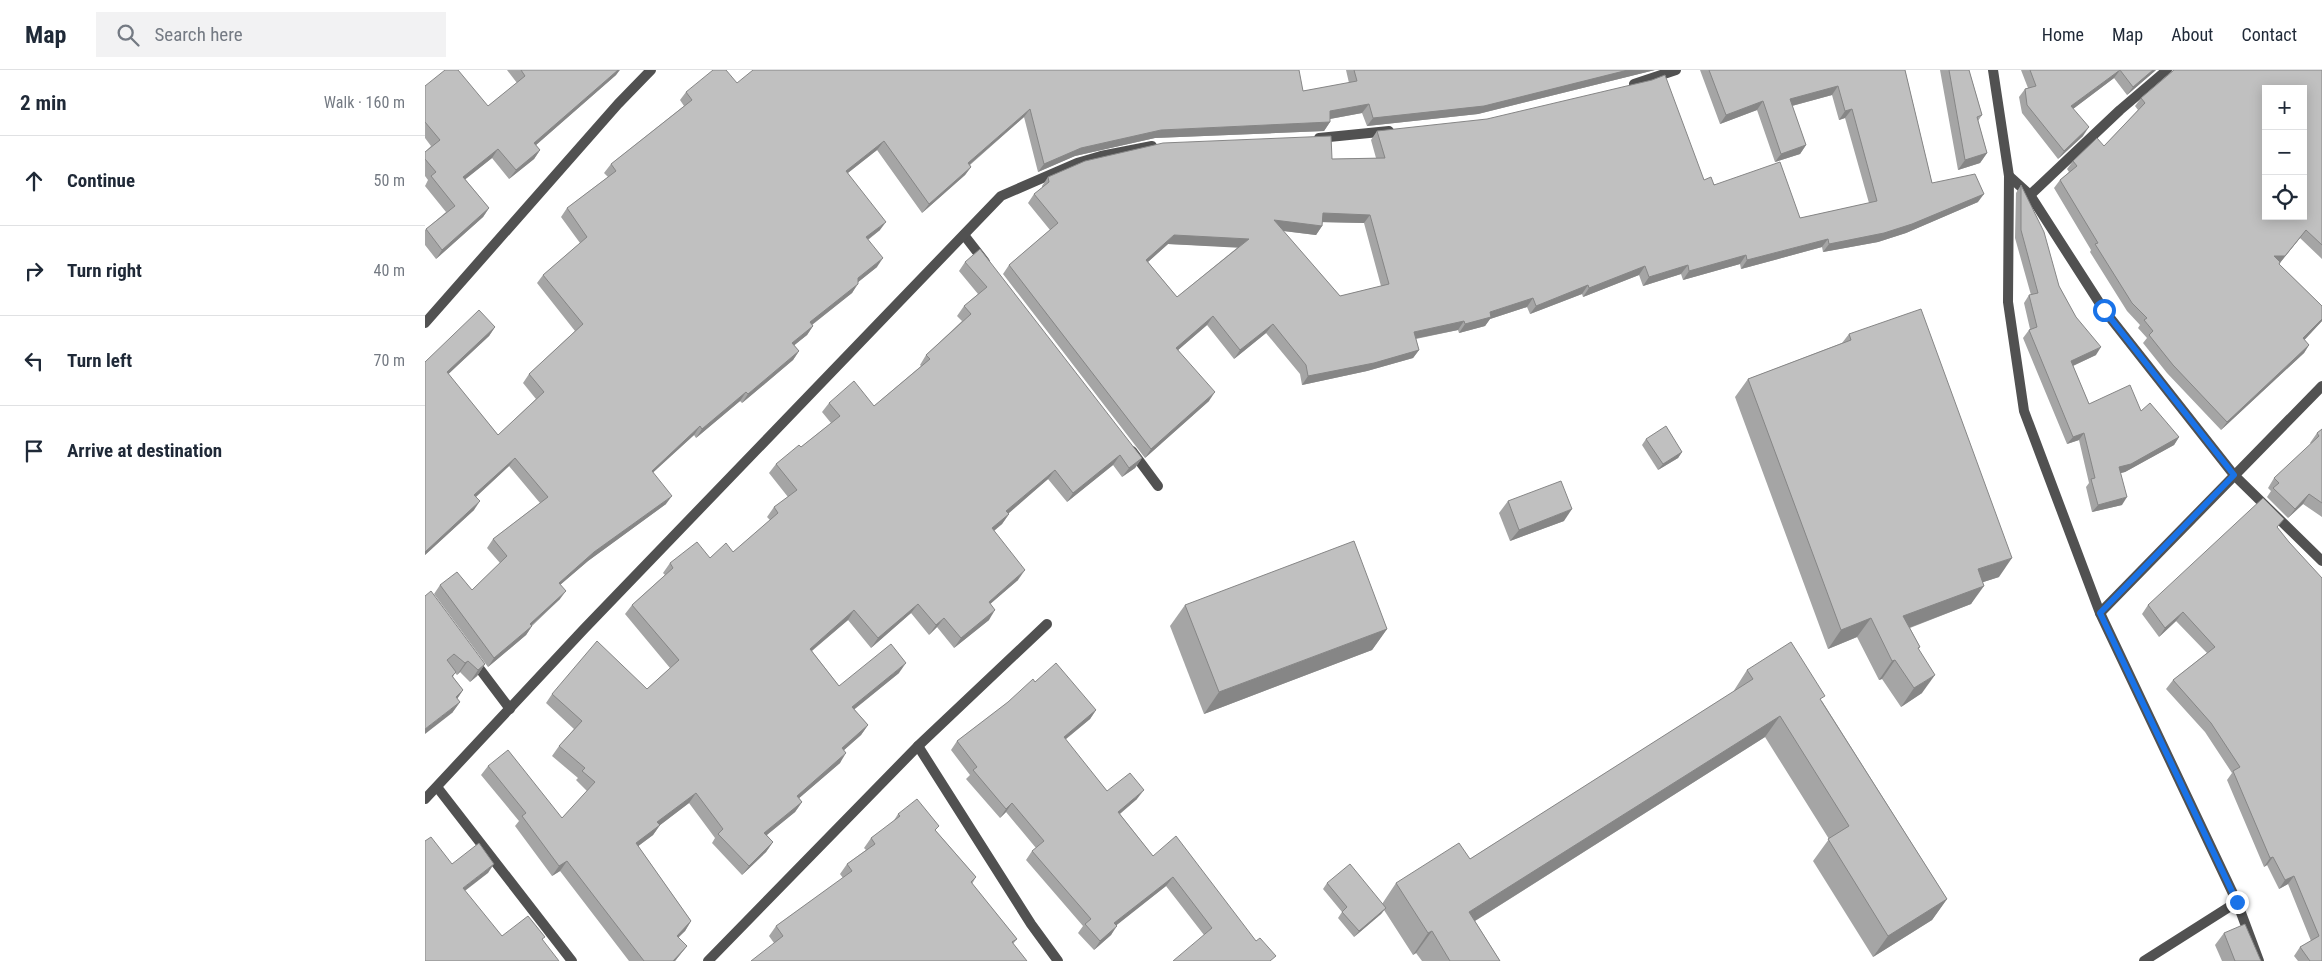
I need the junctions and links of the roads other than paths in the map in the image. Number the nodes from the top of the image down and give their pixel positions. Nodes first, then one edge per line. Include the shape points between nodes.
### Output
1 (651, 70) edge
2 (1676, 70) edge
3 (1993, 70) edge
4 (2167, 70) edge
5 (1626, 86) edge
6 (1401, 130) edge
7 (1304, 138) edge
8 (1166, 145) edge
9 (2009, 176) junction
10 (2030, 195) junction
11 (964, 235) junction
12 (992, 271) edge
13 (425, 324) edge
14 (2322, 386) edge
15 (1124, 440) edge
16 (2234, 475) junction
17 (1158, 486) dead end
18 (2322, 561) edge
19 (2100, 613) junction
20 (1047, 624) dead end
21 (465, 648) edge
22 (510, 709) junction
23 (918, 746) junction
24 (437, 787) junction
25 (425, 799) edge
26 (2237, 902) junction
27 (2152, 959) edge
28 (572, 961) edge
29 (708, 961) edge
30 (1058, 961) edge
31 (2259, 961) edge

1 - 13 street
2 - 5 street
3 - 9 street
4 - 10 street via 2119,110
6 - 7 street
8 - 11 street via 1077,163 1001,196
9 - 10 street
9 - 19 street via 2007,302 2025,410
10 - 16 street via 2104,310
11 - 12 street
11 - 22 street via 583,629
14 - 16 street
15 - 17 street
16 - 18 street
16 - 19 street
19 - 26 street
20 - 23 street
21 - 22 street
22 - 24 street
23 - 29 street
23 - 30 street
24 - 25 street
24 - 28 street
26 - 27 street
26 - 31 street

